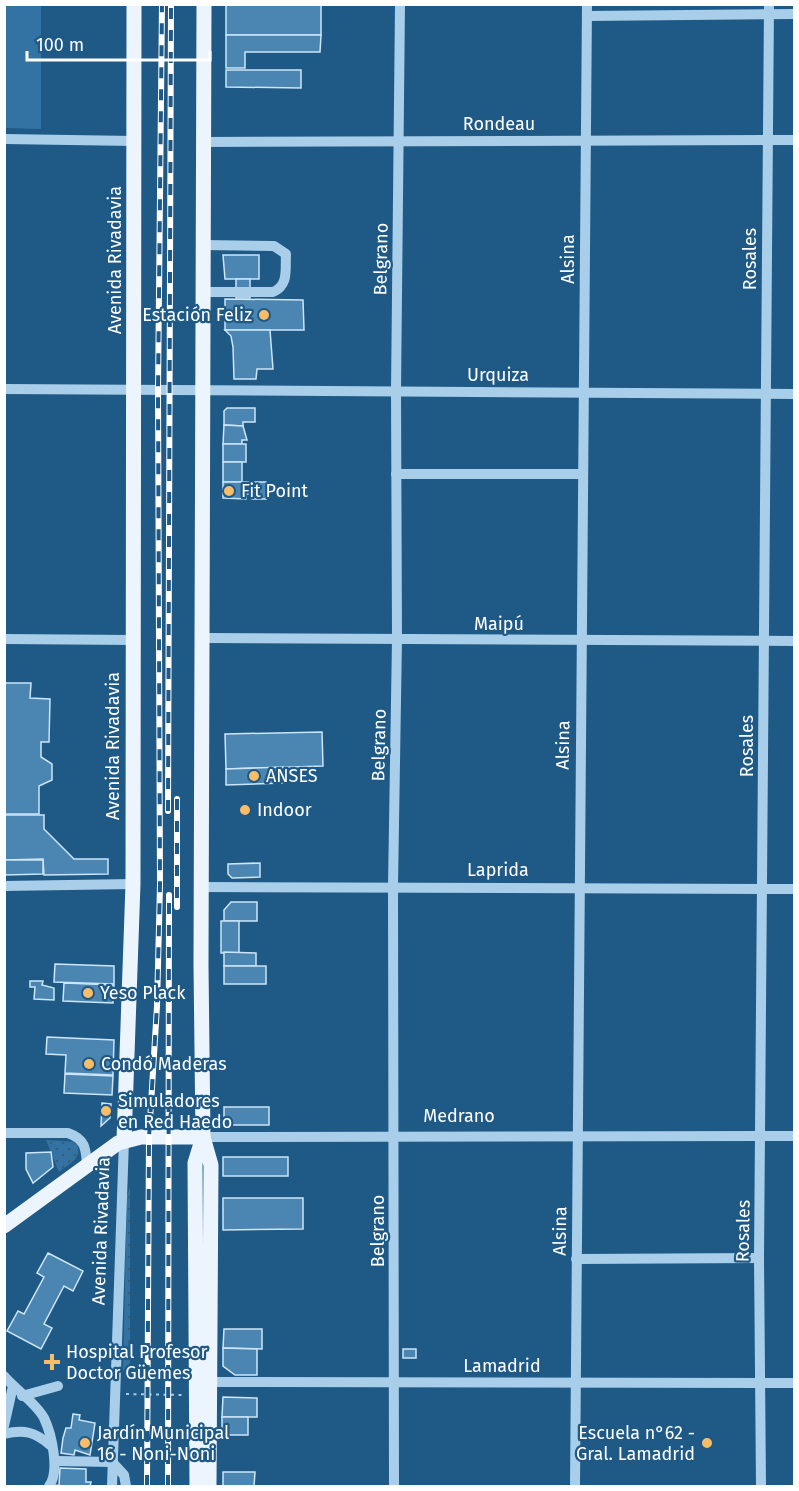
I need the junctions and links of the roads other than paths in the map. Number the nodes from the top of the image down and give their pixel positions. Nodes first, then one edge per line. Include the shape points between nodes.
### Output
1 (134, 4) edge
2 (204, 4) edge
3 (400, 4) edge
4 (587, 4) edge
5 (769, 9) edge
6 (795, 14) edge
7 (587, 16) junction
8 (4, 140) edge
9 (585, 140) junction
10 (767, 140) junction
11 (795, 140) edge
12 (134, 141) junction
13 (397, 141) junction
14 (203, 142) junction
15 (203, 245) junction
16 (202, 292) junction
17 (4, 388) edge
18 (135, 389) junction
19 (202, 390) junction
20 (396, 391) junction
21 (584, 392) junction
22 (766, 393) junction
23 (795, 393) edge
24 (396, 474) junction
25 (583, 474) junction
26 (202, 638) junction
27 (4, 639) edge
28 (397, 639) junction
29 (133, 640) junction
30 (763, 640) junction
31 (795, 640) edge
32 (581, 641) junction
33 (133, 884) junction
34 (4, 886) edge
35 (393, 886) junction
36 (202, 887) junction
37 (578, 887) junction
38 (764, 889) junction
39 (795, 889) edge
40 (4, 1133) edge
41 (578, 1135) junction
42 (395, 1136) junction
43 (761, 1136) junction
44 (795, 1136) edge
45 (203, 1137) junction
46 (124, 1140) junction
47 (87, 1165) junction
48 (4, 1226) edge
49 (759, 1258) junction
50 (576, 1259) junction
51 (4, 1376) edge
52 (210, 1382) junction
53 (575, 1382) junction
54 (795, 1383) edge
55 (394, 1384) junction
56 (761, 1384) junction
57 (13, 1386) junction
58 (58, 1386) dead end
59 (22, 1396) junction
60 (4, 1426) edge
61 (4, 1434) edge
62 (50, 1445) junction
63 (57, 1461) junction
64 (112, 1462) junction
65 (197, 1462) junction
66 (49, 1486) edge
67 (112, 1486) edge
68 (126, 1486) edge
69 (191, 1486) edge
70 (197, 1486) edge
71 (209, 1486) edge
72 (394, 1486) edge
73 (575, 1486) edge
74 (761, 1486) edge

1 - 12 main road, Avenida Rivadavia
2 - 14 main road
3 - 13 street, Belgrano
4 - 7 street, Alsina
5 - 6 street
5 - 7 street
5 - 10 street, Rosales
7 - 9 street, Alsina
8 - 12 street
9 - 10 street, Rondeau
9 - 13 street, Rondeau
9 - 21 street, Alsina
10 - 11 street, Rondeau
10 - 22 street, Rosales
12 - 18 main road, Avenida Rivadavia
13 - 14 street, Rondeau
13 - 20 street, Belgrano
14 - 15 main road
15 - 16 main road
15 - 16 street via 274,246 286,254 285,281 273,292
16 - 19 main road
17 - 18 street, Urquiza
18 - 19 street, Urquiza
18 - 29 main road, Avenida Rivadavia
19 - 20 street, Urquiza
19 - 26 main road
20 - 21 street, Urquiza
20 - 24 street, Belgrano
21 - 22 street, Urquiza
21 - 25 street, Alsina
22 - 23 street, Urquiza
22 - 30 street, Rosales
24 - 25 street
24 - 28 street, Belgrano
25 - 32 street, Alsina
26 - 28 street, Maipú
26 - 36 main road
27 - 29 street
28 - 32 street, Maipú
28 - 35 street, Belgrano
29 - 33 main road, Avenida Rivadavia
30 - 31 street, Maipú
30 - 32 street, Maipú
30 - 38 street, Rosales
32 - 37 street, Alsina
33 - 34 street
33 - 46 main road, Avenida Rivadavia
35 - 36 street, Laprida
35 - 37 street, Laprida
35 - 42 street, Belgrano
36 - 45 main road
37 - 38 street, Laprida
37 - 41 street, Alsina
38 - 39 street, Laprida
38 - 43 street, Rosales
40 - 47 street via 76,1136 83,1141
41 - 42 street, Medrano
41 - 43 street, Medrano
41 - 50 street, Alsina
42 - 45 street, Medrano
42 - 55 street, Belgrano
43 - 44 street, Medrano
43 - 49 street, Rosales
45 - 46 main road, Medrano
45 - 52 main road via 211,1165
45 - 65 main road via 195,1163
46 - 47 main road
46 - 64 street, Avenida Rivadavia
47 - 48 main road
49 - 50 street
49 - 56 street, Rosales
50 - 53 street, Alsina
51 - 57 street
52 - 55 street, Lamadrid
52 - 71 main road
53 - 55 street, Lamadrid
53 - 56 street, Lamadrid
53 - 73 street, Alsina
54 - 56 street, Lamadrid
55 - 72 street, Belgrano
56 - 74 street, Rosales
57 - 59 street
57 - 60 street
58 - 59 street
59 - 62 street via 44,1418
61 - 62 street via 21,1430 37,1434
62 - 63 street
63 - 64 street
63 - 66 street
64 - 67 street, Avenida Rivadavia
64 - 68 street via 124,1475
65 - 69 street
65 - 70 main road

